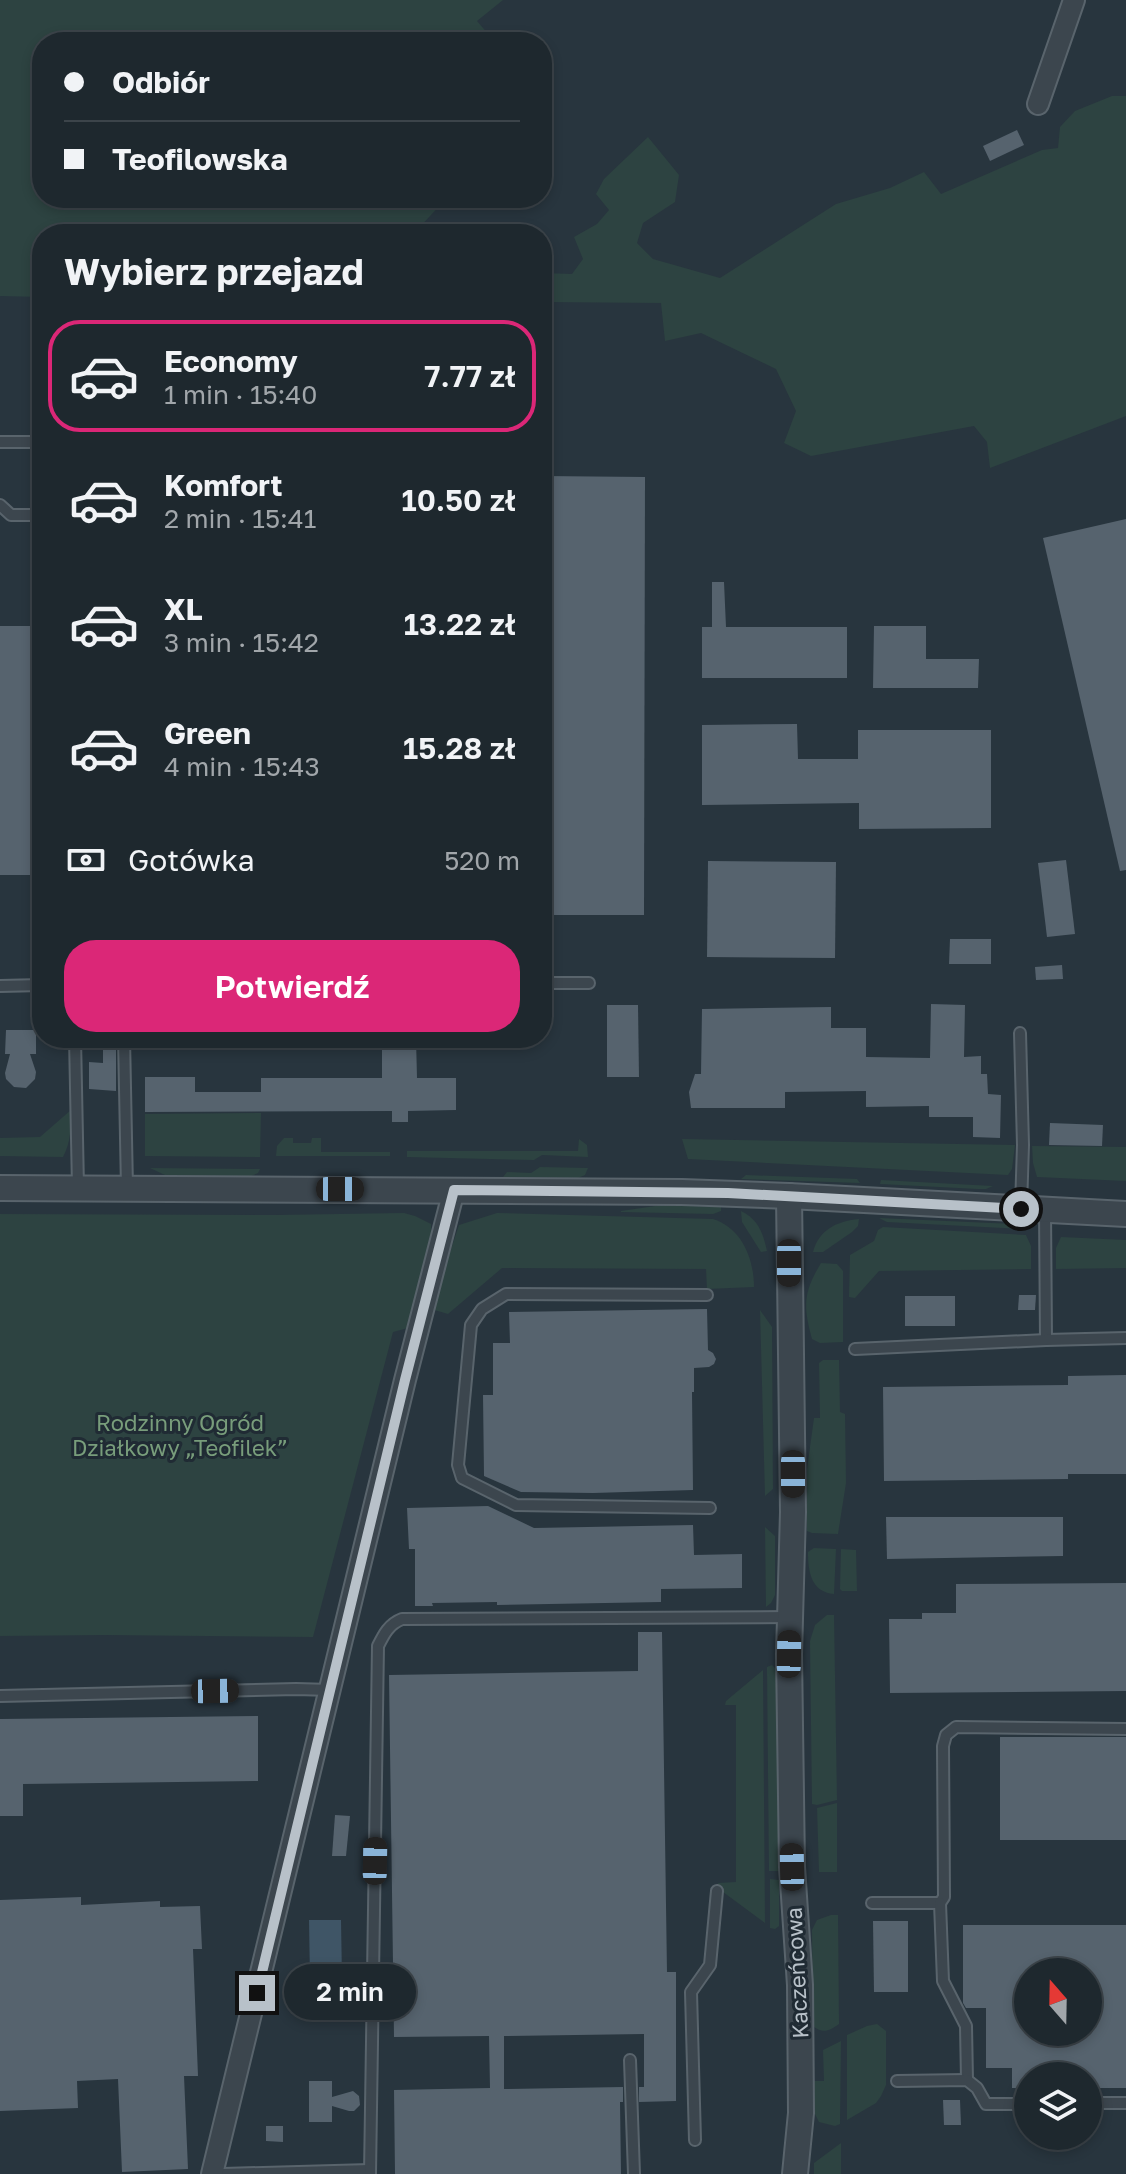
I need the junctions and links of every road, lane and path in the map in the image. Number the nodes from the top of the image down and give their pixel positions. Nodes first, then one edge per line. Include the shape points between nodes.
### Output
1 (1074, 0) edge
2 (1038, 104) dead end
3 (0, 442) edge
4 (32, 442) edge
5 (0, 505) edge
6 (32, 515) edge
7 (552, 983) edge
8 (589, 983) dead end
9 (32, 985) edge
10 (0, 986) edge
11 (1020, 1033) dead end
12 (75, 1048) edge
13 (124, 1048) edge
14 (0, 1188) edge
15 (78, 1188) junction
16 (127, 1188) junction
17 (454, 1190) junction
18 (789, 1196) junction
19 (1033, 1209) junction
20 (1126, 1214) edge
21 (707, 1295) dead end
22 (1126, 1338) edge
23 (1046, 1340) junction
24 (855, 1349) dead end
25 (710, 1508) dead end
26 (790, 1617) junction
27 (331, 1690) junction
28 (0, 1696) edge
29 (1126, 1729) edge
30 (717, 1891) dead end
31 (872, 1903) dead end
32 (940, 1903) junction
33 (630, 2060) dead end
34 (967, 2080) junction
35 (897, 2081) dead end
36 (1102, 2103) edge
37 (1126, 2103) edge
38 (1014, 2104) edge
39 (695, 2140) dead end
40 (370, 2172) edge
41 (212, 2174) edge
42 (223, 2174) edge
43 (634, 2174) edge
44 (795, 2174) edge

1 - 2 street
3 - 4 lane
5 - 6 lane via 11,515
7 - 8 lane
9 - 10 lane
11 - 19 lane via 1023,1145
12 - 15 lane
13 - 16 lane
14 - 15 street
15 - 16 street
16 - 17 street
17 - 18 street
17 - 27 street
18 - 19 street
18 - 26 street, Kaczeńcowa
19 - 20 street
19 - 23 lane
21 - 25 lane via 506,1294 482,1309 471,1325 458,1465 462,1478 516,1505
22 - 23 lane
23 - 24 lane
26 - 40 lane via 402,1619 384,1633 378,1646
26 - 44 street, Kaczeńcowa via 792,1867 800,1985 801,2113
27 - 28 lane
27 - 41 street
29 - 32 lane via 956,1727 946,1735
30 - 39 lane via 710,1965 691,1992
31 - 32 lane
32 - 34 lane via 943,1981 966,2026
33 - 43 lane
34 - 35 lane
34 - 38 lane via 986,2104
36 - 37 lane
40 - 42 lane

